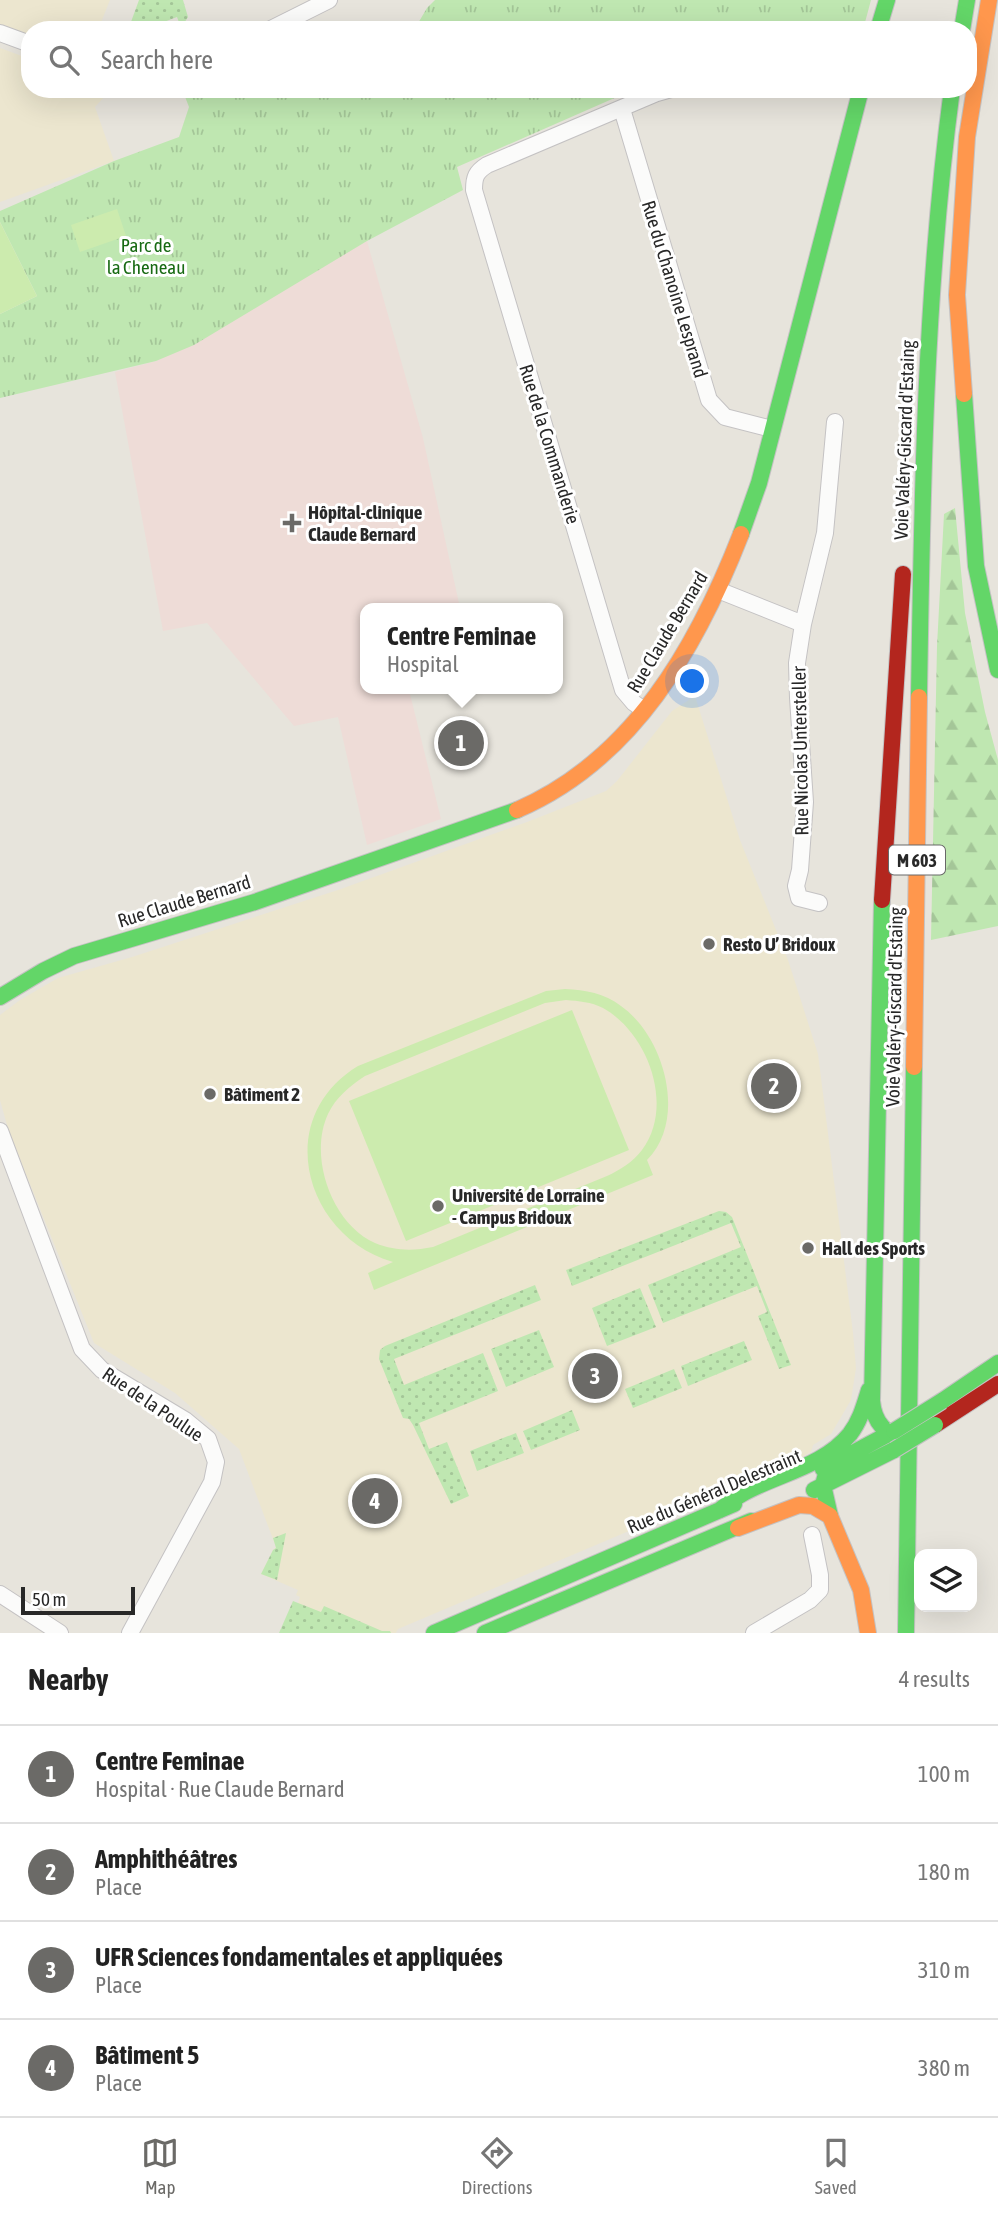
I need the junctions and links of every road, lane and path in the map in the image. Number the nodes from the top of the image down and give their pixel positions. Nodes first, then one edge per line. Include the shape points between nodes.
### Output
1 (329, 0) edge
2 (887, 0) edge
3 (302, 6) edge
4 (987, 7) edge
5 (281, 21) edge
6 (881, 21) edge
7 (0, 33) edge
8 (21, 41) edge
9 (977, 72) edge
10 (646, 98) edge
11 (859, 98) edge
12 (951, 98) edge
13 (973, 98) edge
14 (622, 109) junction
15 (926, 368) junction
16 (835, 422) dead end
17 (772, 429) junction
18 (967, 448) junction
19 (906, 537) dead end
20 (904, 563) dead end
21 (992, 563) dead end
22 (718, 590) junction
23 (803, 624) junction
24 (998, 670) edge
25 (644, 710) junction
26 (819, 903) dead end
27 (0, 997) edge
28 (0, 1131) edge
29 (998, 1363) edge
30 (871, 1377) junction
31 (998, 1384) edge
32 (895, 1440) junction
33 (828, 1467) junction
34 (823, 1485) junction
35 (720, 1510) junction
36 (830, 1516) junction
37 (738, 1528) junction
38 (812, 1535) dead end
39 (0, 1594) edge
40 (60, 1633) edge
41 (130, 1633) edge
42 (434, 1633) edge
43 (485, 1633) edge
44 (754, 1633) edge
45 (868, 1633) edge
46 (906, 1633) edge

1 - 3 street
2 - 6 main road
3 - 5 street
4 - 9 main road
7 - 8 street
10 - 14 street
11 - 17 main road, Rue Claude Bernard
12 - 15 main road, Voie Valéry-Giscard d'Estaing / M 603 via 934,240
13 - 18 main road via 957,295
14 - 17 street, Rue du Chanoine Lesprand via 709,400 725,417
14 - 25 street, Rue de la Commanderie via 487,164 478,170 474,190 624,690
15 - 19 main road
15 - 46 main road, Voie Valéry-Giscard d'Estaing / M 603
16 - 23 street, Rue Nicolas Untersteller via 825,533
17 - 22 main road, Rue Claude Bernard via 742,536
18 - 21 main road
18 - 24 main road via 976,566
20 - 30 main road via 882,896
22 - 23 street
22 - 25 main road, Rue Claude Bernard
23 - 26 street, Rue Nicolas Untersteller via 797,698 805,802 796,886 799,898
25 - 27 main road, Rue Claude Bernard via 584,772 508,813 282,893 74,956
28 - 41 street, Rue de la Poulue via 82,1349 102,1370 208,1439 216,1462 212,1482
29 - 32 main road, Rue du Général Delestraint, bridge
30 - 32 main road via 874,1418
30 - 35 main road via 859,1418 839,1447 825,1458 741,1494
31 - 32 main road, Rue du Général Delestraint, bridge via 935,1425
32 - 33 main road, Rue du Général Delestraint
32 - 34 main road, Rue du Général Delestraint
33 - 34 main road
33 - 35 main road, Rue du Général Delestraint
34 - 36 main road
34 - 37 main road, Rue du Général Delestraint
35 - 42 main road, Rue du Général Delestraint
36 - 37 main road via 813,1506 799,1505
36 - 45 main road via 861,1590
37 - 43 main road, Rue du Général Delestraint
38 - 44 street via 820,1590
39 - 40 street

